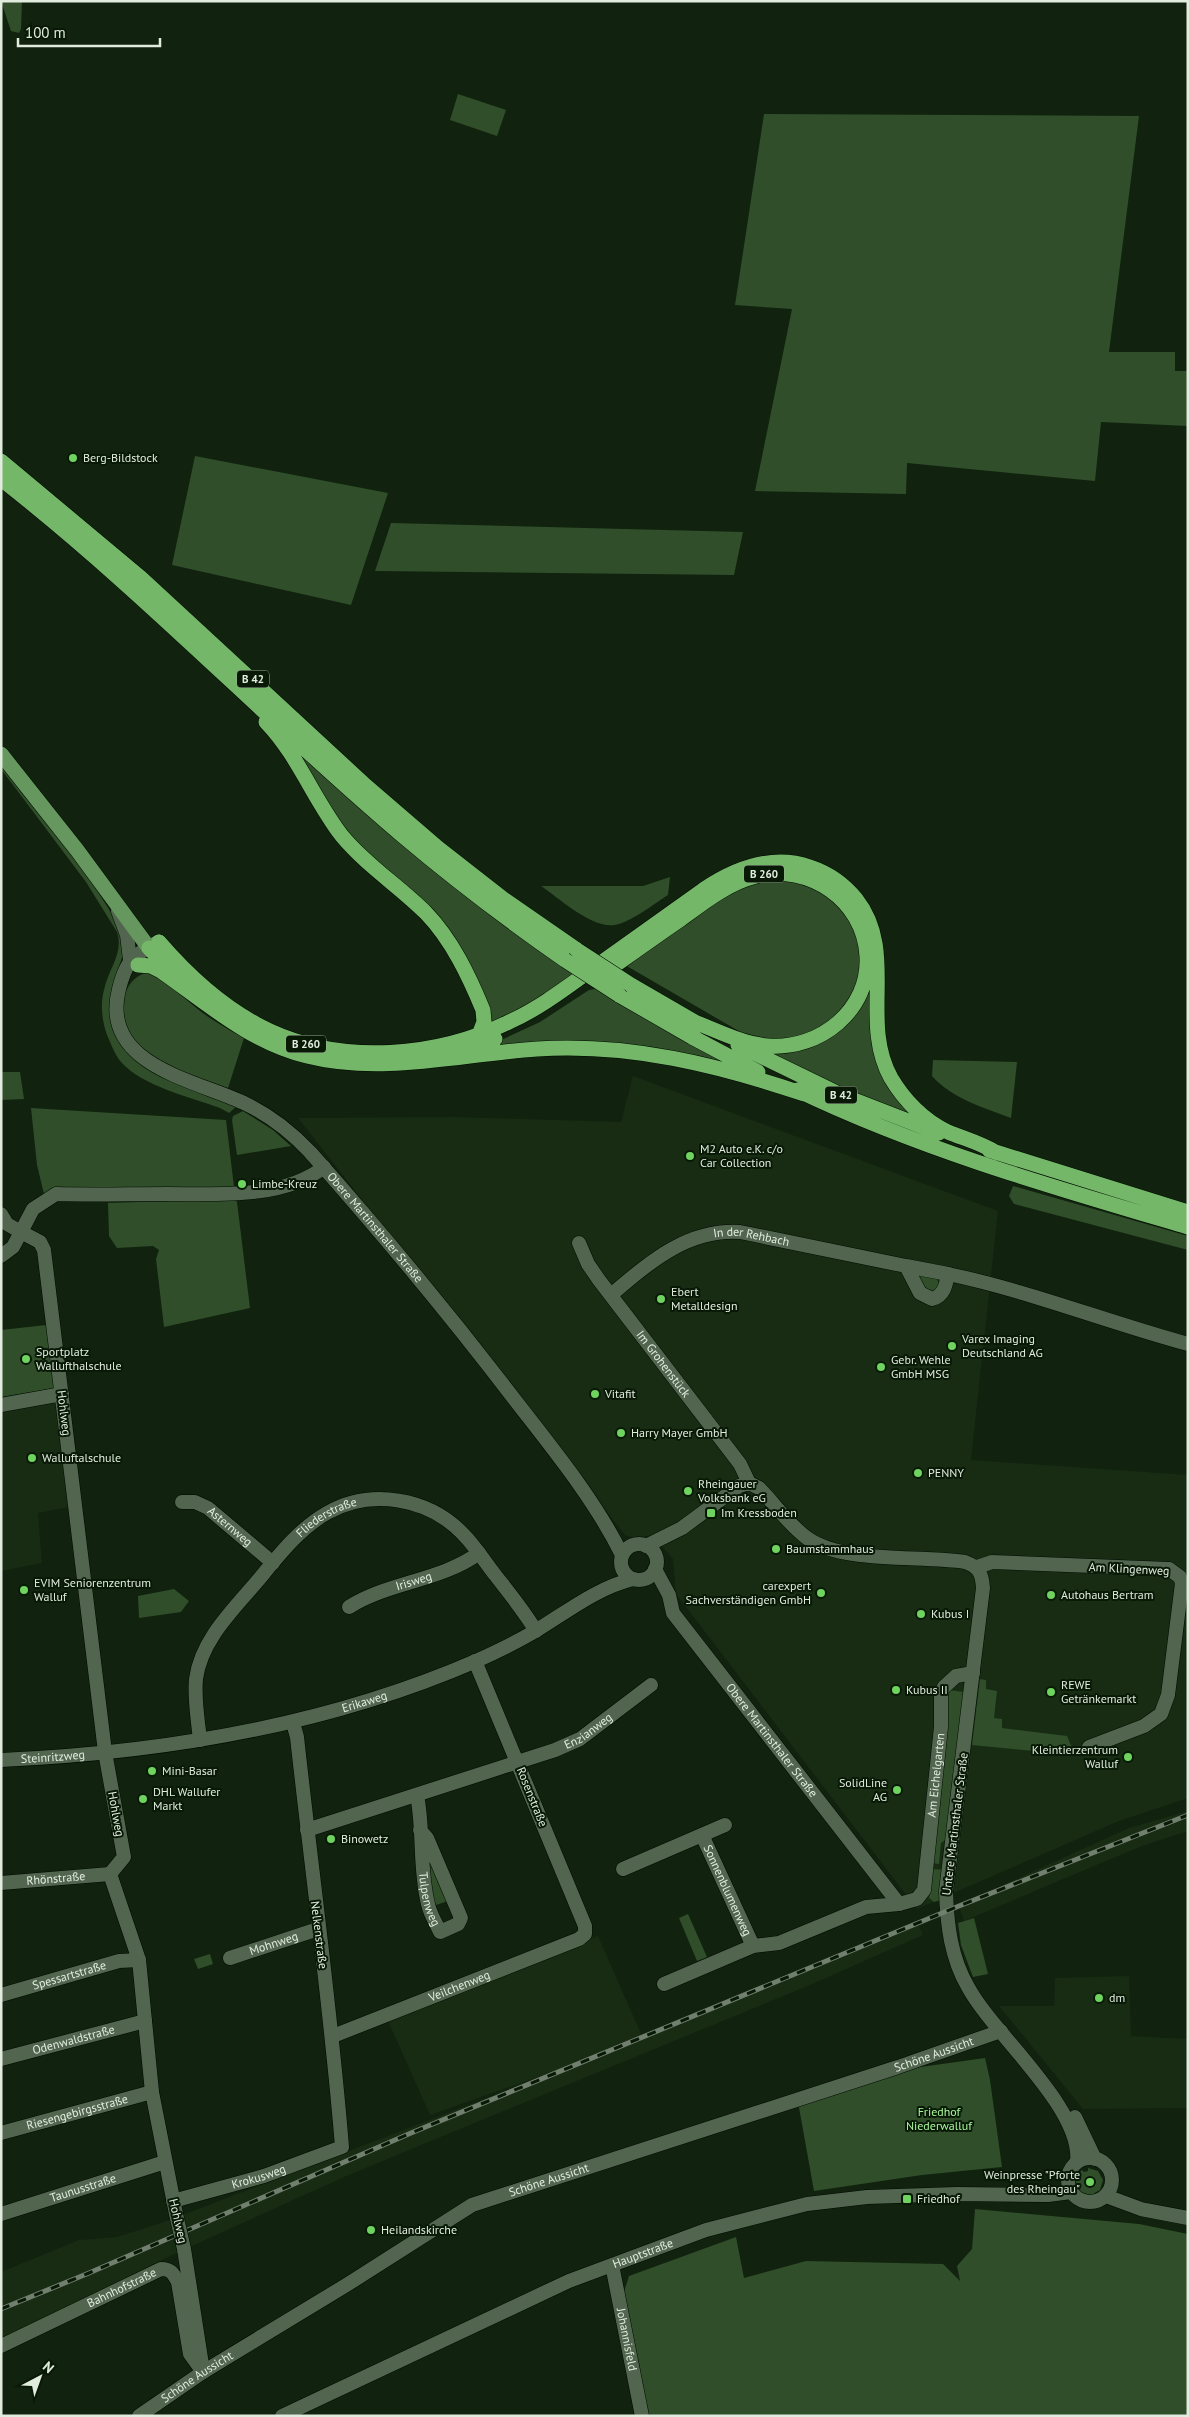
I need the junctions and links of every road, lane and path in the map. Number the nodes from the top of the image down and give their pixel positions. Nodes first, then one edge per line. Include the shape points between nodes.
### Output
1 (1, 461) edge
2 (1, 479) edge
3 (231, 679) junction
4 (1, 754) edge
5 (76, 850) junction
6 (116, 905) junction
7 (154, 947) junction
8 (571, 955) junction
9 (134, 963) junction
10 (625, 990) junction
11 (203, 1003) junction
12 (692, 1021) junction
13 (479, 1035) junction
14 (436, 1059) junction
15 (804, 1094) junction
16 (995, 1160) junction
17 (324, 1167) junction
18 (1188, 1212) edge
19 (1, 1214) edge
20 (1188, 1227) edge
21 (21, 1232) junction
22 (579, 1243) dead end
23 (1, 1256) edge
24 (906, 1266) junction
25 (948, 1274) junction
26 (612, 1294) junction
27 (1188, 1344) edge
28 (62, 1394) junction
29 (1, 1405) edge
30 (750, 1483) junction
31 (182, 1502) dead end
32 (608, 1528) junction
33 (682, 1528) junction
34 (640, 1545) junction
35 (479, 1554) junction
36 (622, 1560) junction
37 (273, 1563) junction
38 (971, 1564) junction
39 (655, 1565) junction
40 (1183, 1573) edge
41 (633, 1578) junction
42 (602, 1590) junction
43 (348, 1607) dead end
44 (536, 1631) junction
45 (475, 1661) junction
46 (973, 1673) junction
47 (651, 1685) dead end
48 (293, 1722) junction
49 (200, 1740) junction
50 (1089, 1747) dead end
51 (105, 1752) junction
52 (1, 1760) edge
53 (517, 1761) junction
54 (417, 1795) junction
55 (725, 1825) dead end
56 (307, 1830) junction
57 (420, 1830) junction
58 (702, 1835) junction
59 (623, 1868) dead end
60 (110, 1874) junction
61 (1, 1883) edge
62 (900, 1904) junction
63 (318, 1929) junction
64 (585, 1934) joint
65 (753, 1946) junction
66 (230, 1958) dead end
67 (139, 1960) junction
68 (664, 1984) dead end
69 (1, 1995) edge
70 (145, 2021) junction
71 (1001, 2031) junction
72 (333, 2036) junction
73 (1, 2059) edge
74 (1034, 2071) junction
75 (152, 2092) junction
76 (1, 2133) edge
77 (342, 2147) joint
78 (1095, 2159) junction
79 (165, 2162) junction
80 (1077, 2162) junction
81 (1068, 2177) junction
82 (1109, 2189) junction
83 (1071, 2192) junction
84 (1031, 2196) junction
85 (174, 2207) junction
86 (1, 2214) edge
87 (1188, 2218) edge
88 (612, 2264) junction
89 (1, 2346) edge
90 (203, 2372) junction
91 (139, 2416) edge
92 (282, 2416) edge
93 (642, 2416) edge

1 - 8 highway, B 42 via 155,591 366,786
2 - 3 highway, B 42 via 132,588
3 - 8 highway, B 42 via 402,835 494,909
3 - 13 highway via 239,694 273,729 342,835 365,860 424,911 448,940 483,1010 484,1022
4 - 5 main road, B 260
5 - 6 main road, B 260
5 - 7 main road, B 260 via 99,872
6 - 7 main road, B 260
6 - 9 street, B 260
7 - 9 street, Obere Martinsthaler Straße
7 - 11 highway, B 260
7 - 13 highway, B 260 via 229,1007 271,1032 294,1040 343,1051 391,1052 435,1047
8 - 10 highway, B 42, bridge
9 - 11 highway via 159,970
9 - 17 street, Obere Martinsthaler Straße via 122,980 117,1017 128,1043 137,1054 149,1063 263,1113 294,1135
10 - 12 highway, B 42
10 - 15 highway, B 42 via 722,1053
11 - 14 highway, B 260 via 245,1030 306,1056 369,1064
12 - 14 highway, B 260 via 769,1046 797,1044 828,1032 852,1007 866,974 866,946 851,910 831,890 804,876 774,873 744,880 718,893 532,1021 487,1043
12 - 16 highway, B 42 via 841,1095
13 - 16 highway, B 260 via 548,1000 721,879 762,864 784,862 801,865 828,875 846,888 860,904 870,924 878,956 878,1042 896,1085 928,1120 948,1132 983,1144
14 - 15 highway via 537,1049 629,1051 722,1068
15 - 16 highway, B 42 via 898,1134
16 - 18 highway, B 42 via 1027,1163
16 - 20 highway, B 42 via 1028,1179
17 - 21 street via 295,1183 238,1194 56,1194 33,1209
17 - 32 street, Obere Martinsthaler Straße via 461,1330 531,1420
19 - 21 street via 8,1224
21 - 23 street via 13,1247
21 - 28 street, Hohlweg via 35,1238 42,1246
22 - 26 street, Im Grohenstück via 588,1264
24 - 25 street, In der Rehbach
24 - 25 street via 920,1293 932,1298 940,1296
24 - 26 street, In der Rehbach via 728,1231 697,1236 669,1250
25 - 27 street, In der Rehbach via 993,1284
26 - 30 street, Im Grohenstück via 740,1464
28 - 29 street
28 - 51 street, Hohlweg
30 - 33 street via 738,1486
30 - 38 street, Am Klingenweg via 759,1488 807,1538 826,1548 839,1552
31 - 37 street, Asternweg via 195,1502 208,1508
32 - 34 street, Obere Martinsthaler Straße
32 - 36 street, Obere Martinsthaler Straße
33 - 34 street
33 - 39 street
34 - 36 street via 627,1549
34 - 39 street via 653,1551
35 - 37 street, Fliederstraße via 463,1534 436,1514 405,1502 380,1498 351,1503 327,1513 305,1529
35 - 43 street, Irisweg via 464,1564 367,1595
35 - 44 street, Fliederstraße
36 - 41 street via 625,1573
36 - 42 street, Erikaweg
37 - 49 street, Fliederstraße via 212,1637 205,1651 196,1679
38 - 40 street, Am Klingenweg via 999,1562 1169,1569
38 - 46 street, Untere Martinsthaler Straße via 982,1578 983,1588
39 - 41 street via 643,1579
39 - 62 street, Obere Martinsthaler Straße via 673,1613
40 - 50 street, Am Klingenweg via 1166,1704 1161,1714 1144,1726
41 - 42 street, Erikaweg
42 - 44 street, Erikaweg
44 - 45 street, Erikaweg
45 - 48 street, Erikaweg via 368,1701
45 - 53 street, Rosenstraße
46 - 62 street, Am Eichelgarten via 956,1676 941,1693 941,1727 922,1895
46 - 71 street, Untere Martinsthaler Straße via 946,1907 953,1952 962,1977
47 - 53 street, Enzianweg via 580,1739
48 - 49 street, Erikaweg
48 - 56 street, Nelkenstraße
49 - 51 street, Erikaweg
51 - 52 street, Steinritzweg via 62,1758
51 - 60 street, Hohlweg via 124,1857
53 - 54 street
53 - 64 street, Rosenstraße via 585,1926
54 - 56 street
54 - 57 street, Tulpenweg
55 - 58 street, Sonnenblumenweg
56 - 63 street, Nelkenstraße
57 - 57 street, Tulpenweg via 428,1903 440,1932 458,1924 461,1918 427,1838
58 - 59 street, Sonnenblumenweg
58 - 65 street, Sonnenblumenweg
60 - 61 street, Rhönstraße
60 - 67 street, Hohlweg
62 - 65 street via 866,1907 778,1944
63 - 66 street, Mohnweg
63 - 72 street, Nelkenstraße
64 - 72 street, Veilchenweg
65 - 68 street
67 - 69 street, Spessartstraße via 119,1961
67 - 70 street, Hohlweg
70 - 73 street, Odenwaldstraße
70 - 75 street, Hohlweg
71 - 74 street, Untere Martinsthaler Straße
71 - 90 street, Schöne Aussicht via 472,2205
72 - 77 street, Nelkenstraße
74 - 78 street, Untere Martinsthaler Straße via 1067,2105
74 - 80 street, Untere Martinsthaler Straße via 1072,2130
75 - 76 street, Riesengebirgsstraße
75 - 79 street, Hohlweg
77 - 85 street, Krokusweg
78 - 80 street
78 - 82 street via 1108,2168
79 - 85 street, Hohlweg
79 - 86 street, Taunusstraße
80 - 81 street
81 - 83 street
81 - 84 street, Hauptstraße via 1053,2188
82 - 83 street via 1097,2201 1087,2202
82 - 87 street via 1141,2209
83 - 84 street, Hauptstraße
84 - 88 street, Hauptstraße via 910,2194 807,2204 706,2230
85 - 90 street, Hohlweg, bridge via 187,2257
88 - 92 street, Hauptstraße via 569,2281
88 - 93 street, Johannisfeld
89 - 90 street, Bahnhofstraße via 161,2269 167,2269 173,2272 178,2282 190,2354
90 - 91 street, Schöne Aussicht

